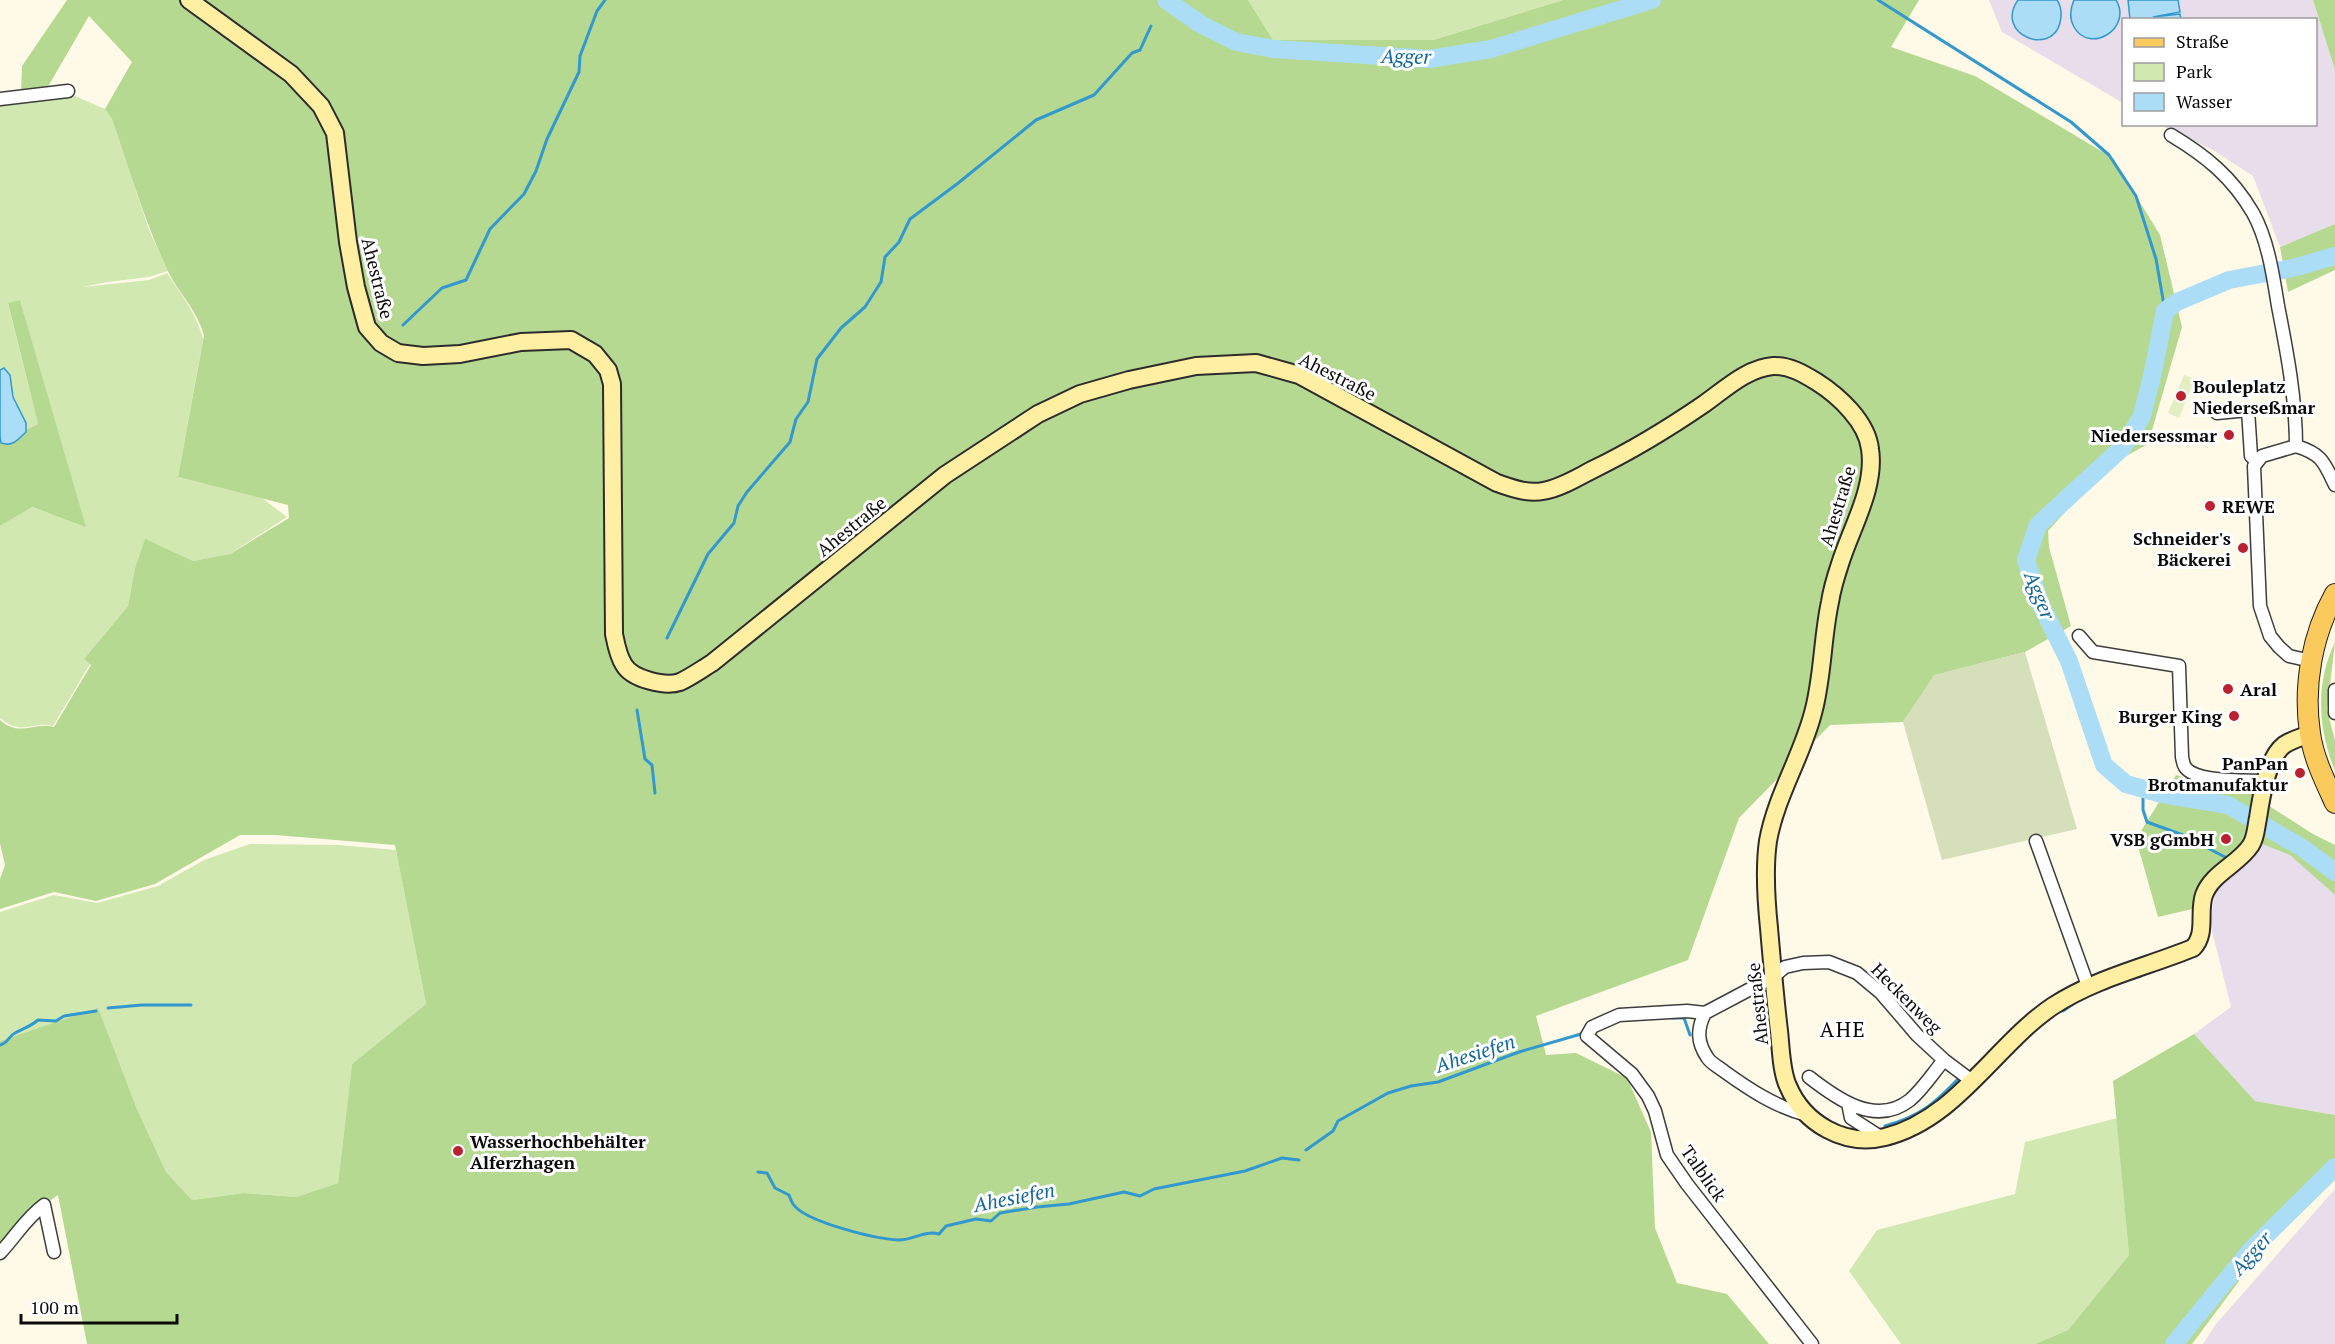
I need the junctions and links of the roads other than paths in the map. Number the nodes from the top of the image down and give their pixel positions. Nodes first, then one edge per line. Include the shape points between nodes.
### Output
1 (189, 0) edge
2 (68, 92) dead end
3 (0, 99) edge
4 (2171, 135) dead end
5 (2217, 412) dead end
6 (2296, 446) junction
7 (2257, 462) junction
8 (2335, 485) edge
9 (2335, 594) edge
10 (2079, 636) dead end
11 (2311, 661) junction
12 (2335, 690) edge
13 (2335, 713) edge
14 (2310, 734) junction
15 (2265, 781) junction
16 (2335, 803) edge
17 (2036, 841) dead end
18 (1773, 977) junction
19 (2088, 986) junction
20 (1705, 1013) junction
21 (1944, 1060) junction
22 (1809, 1077) dead end
23 (1972, 1081) junction
24 (1848, 1103) junction
25 (1807, 1114) junction
26 (1882, 1137) junction
27 (54, 1252) dead end
28 (0, 1253) edge
29 (1812, 1344) edge

1 - 18 main road, Ahestraße via 291,74 321,106 334,133 356,287 367,327 381,343 398,353 423,356 460,354 520,342 571,340 595,354 608,370 612,384 615,640 625,667 646,680 668,684 680,681 712,663 945,475 1038,414 1080,394 1129,380 1196,366 1256,363 1299,375 1497,483 1520,491 1542,492 1569,482 1665,431 1746,375 1773,366 1796,370 1818,383 1841,400 1860,424 1870,446 1870,464 1868,483 1829,604 1813,715 1767,845 1766,891
2 - 3 street
4 - 6 street via 2222,172 2252,212 2268,254 2286,345
5 - 7 street via 2248,410 2251,456
6 - 7 street via 2262,456
6 - 8 street via 2320,457
7 - 11 street via 2253,475 2260,606 2270,636 2279,647 2289,656
9 - 11 main road via 2326,610
10 - 15 street via 2092,652 2179,666 2185,767 2207,778
11 - 14 main road via 2307,700
12 - 13 street
14 - 15 main road, Ahestraße via 2283,745
14 - 16 main road
15 - 19 main road, Ahestraße via 2255,838 2204,895 2198,943 2166,959
17 - 19 street
18 - 20 street
18 - 21 street, Heckenweg via 1785,967 1803,963 1829,962 1857,973
18 - 25 main road, Ahestraße via 1786,1083
19 - 23 main road, Ahestraße via 2052,1006 2017,1034
20 - 25 street via 1699,1026 1708,1060 1757,1094
20 - 29 street, Talblick via 1619,1015 1592,1028 1587,1036 1632,1074 1655,1111 1667,1155
21 - 23 street, Heckenweg
21 - 24 street, Heckenweg via 1910,1099 1895,1109 1870,1112
22 - 24 street, Heckenweg
23 - 26 main road, Ahestraße via 1923,1121
24 - 26 street, Heckenweg via 1851,1118
25 - 26 main road, Ahestraße via 1837,1134 1854,1139
27 - 28 street via 44,1205 30,1215

